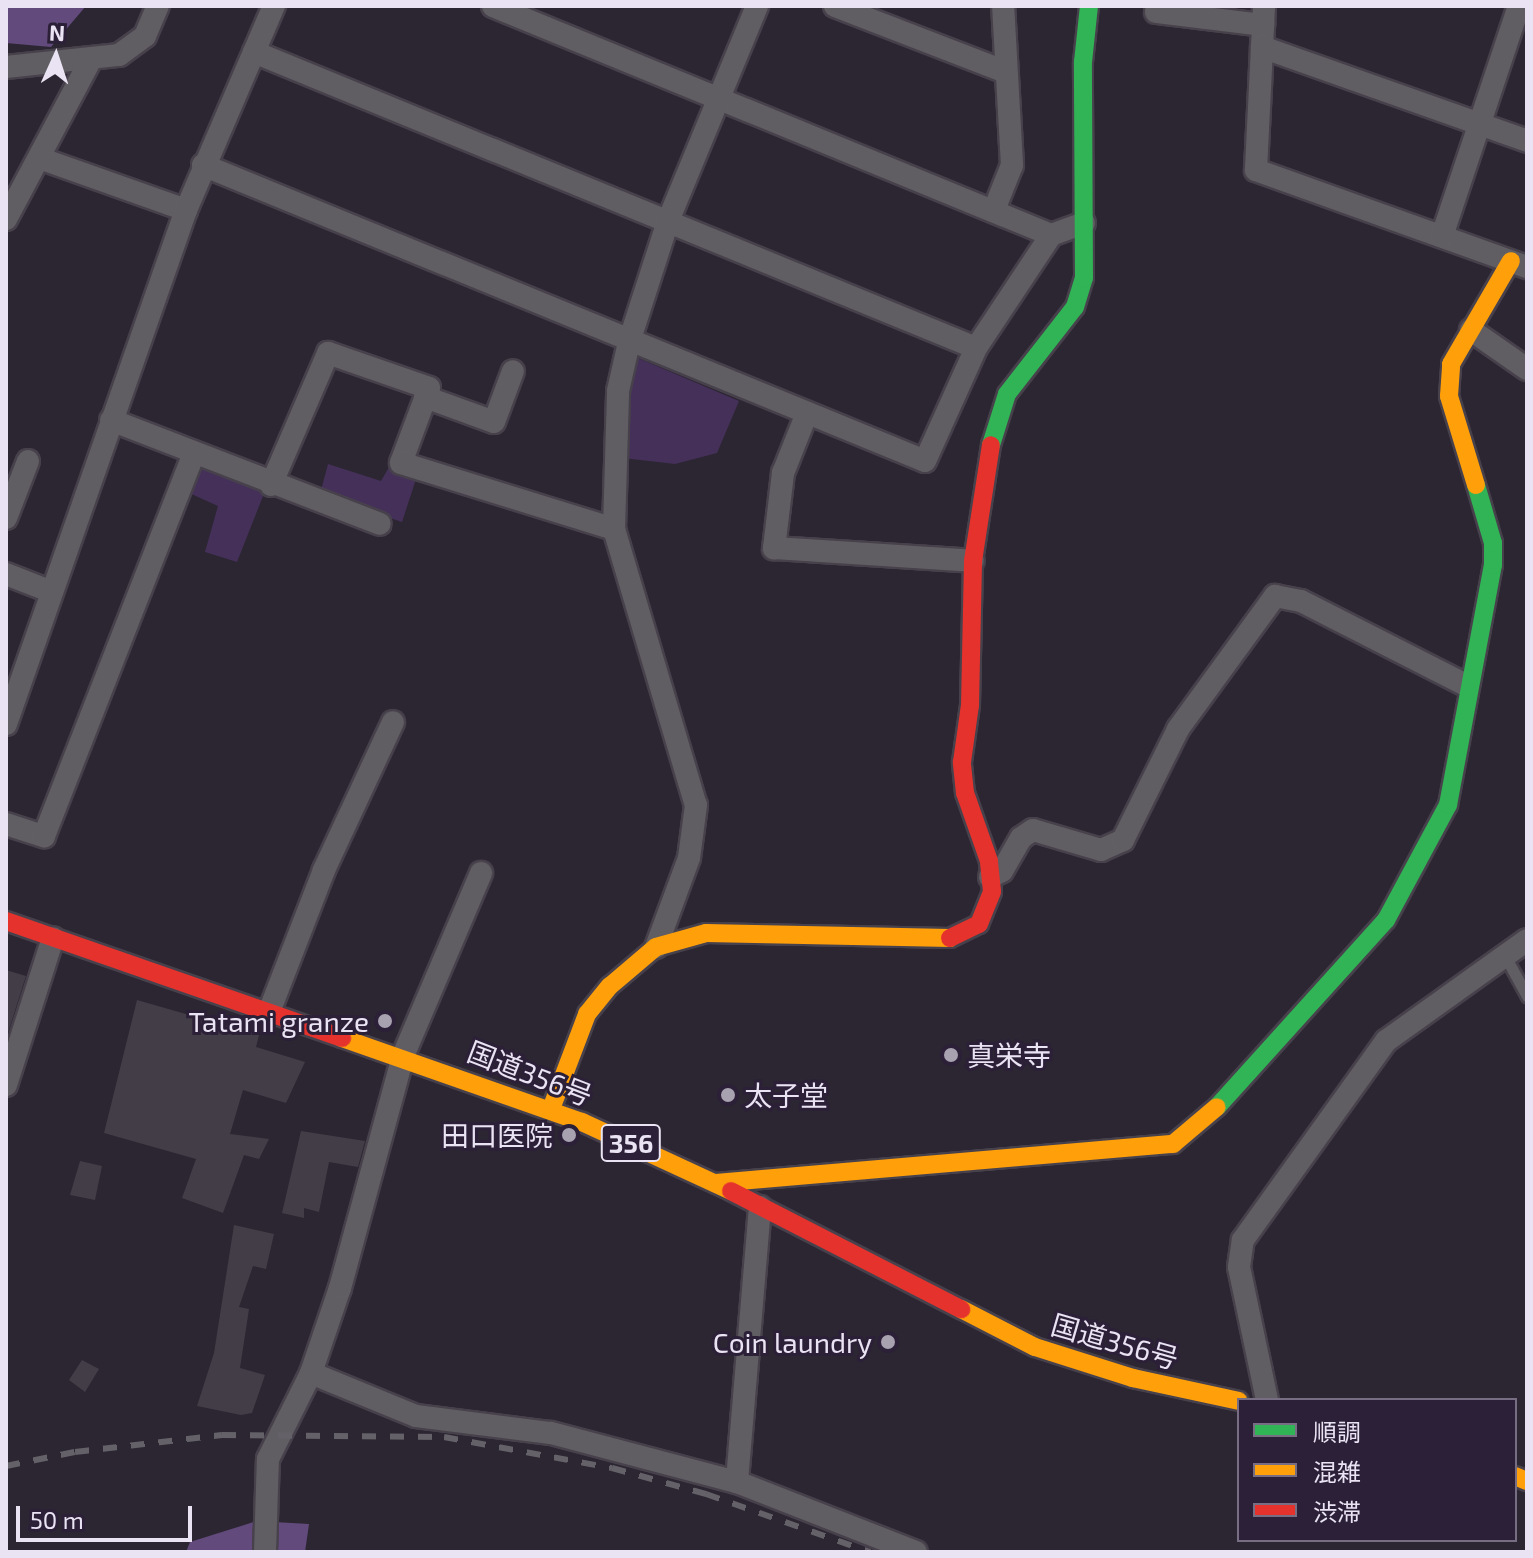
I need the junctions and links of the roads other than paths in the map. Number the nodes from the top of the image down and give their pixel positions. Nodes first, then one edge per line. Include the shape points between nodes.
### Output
1 (158, 6) edge
2 (274, 6) edge
3 (493, 6) edge
4 (757, 6) edge
5 (835, 6) edge
6 (1003, 6) edge
7 (1089, 6) edge
8 (1495, 6) edge
9 (1156, 12) dead end
10 (1521, 13) edge
11 (1263, 26) edge
12 (254, 52) junction
13 (91, 59) junction
14 (6, 67) edge
15 (1006, 72) junction
16 (719, 101) junction
17 (1480, 124) junction
18 (1527, 141) edge
19 (42, 159) junction
20 (203, 165) junction
21 (186, 210) junction
22 (994, 210) junction
23 (6, 219) edge
24 (668, 221) junction
25 (1084, 223) junction
26 (1051, 235) junction
27 (1442, 236) junction
28 (1519, 264) edge
29 (1471, 330) junction
30 (629, 342) junction
31 (976, 348) junction
32 (1527, 369) edge
33 (513, 371) dead end
34 (425, 397) junction
35 (807, 413) junction
36 (111, 420) junction
37 (194, 453) junction
38 (28, 461) dead end
39 (271, 485) junction
40 (6, 518) edge
41 (380, 524) dead end
42 (614, 529) junction
43 (973, 561) junction
44 (6, 574) edge
45 (52, 592) junction
46 (1468, 686) junction
47 (393, 722) dead end
48 (6, 724) edge
49 (6, 824) edge
50 (481, 873) dead end
51 (990, 877) junction
52 (6, 921) edge
53 (53, 938) junction
54 (1527, 940) edge
55 (656, 947) junction
56 (1505, 956) junction
57 (1527, 996) edge
58 (269, 1012) junction
59 (403, 1056) junction
60 (6, 1085) edge
61 (551, 1109) junction
62 (716, 1183) junction
63 (760, 1207) junction
64 (311, 1373) junction
65 (1267, 1398) edge
66 (1237, 1401) edge
67 (737, 1482) junction
68 (265, 1552) edge
69 (916, 1552) edge

1 - 13 street via 134,49
2 - 12 street
3 - 16 street
4 - 16 street
5 - 15 street
6 - 15 street
7 - 25 main road via 1083,62
8 - 10 street
9 - 11 street
10 - 17 street
11 - 17 street
11 - 27 street via 1256,170
12 - 20 street
12 - 24 street
13 - 14 street
13 - 19 street
15 - 22 street via 1012,165
16 - 22 street
16 - 24 street
17 - 18 street
17 - 27 street
19 - 21 street
19 - 23 street
20 - 21 street
20 - 30 street
21 - 36 street
22 - 26 street
24 - 30 street
24 - 31 street
25 - 26 street
25 - 43 main road via 1084,278 1075,307 1007,394 998,418
26 - 31 street
27 - 28 street
28 - 29 main road
29 - 32 street
29 - 46 main road via 1451,364 1449,396 1493,543 1493,565
30 - 35 street
30 - 42 street via 616,415
31 - 35 street via 925,461
33 - 34 street via 494,422
34 - 39 street via 429,388 328,353
34 - 42 street via 401,463
35 - 43 street via 783,473 774,548
36 - 37 street
36 - 45 street
37 - 39 street
37 - 49 street via 44,836
38 - 40 street
39 - 41 street
42 - 55 street via 696,805 689,858
43 - 51 main road via 970,705 962,762 965,793
44 - 45 street
45 - 48 street
46 - 51 street via 1301,601 1275,596 1178,729 1123,840 1101,850 1033,830 1021,838 1002,871
46 - 62 main road via 1448,805 1386,920 1197,1129 1173,1144 1143,1149 1059,1150
47 - 58 street via 324,870
50 - 59 street
51 - 55 main road via 992,891 979,924 961,936 932,941 706,933
52 - 53 main road, 国道356号 / 356
53 - 58 main road, 国道356号 / 356
53 - 60 street
54 - 56 street
55 - 61 main road via 610,986 587,1014
56 - 57 lane
56 - 65 street via 1386,1041 1243,1240 1239,1267
58 - 59 main road, 国道356号 / 356
59 - 61 main road, 国道356号 / 356
59 - 64 street via 340,1288
61 - 62 main road, 国道356号 / 356
62 - 63 main road, 国道356号 / 356
63 - 66 main road, 国道356号 / 356 via 1035,1347 1133,1378
63 - 67 street
64 - 67 street via 416,1416 551,1433
64 - 68 street via 268,1459
67 - 69 street

